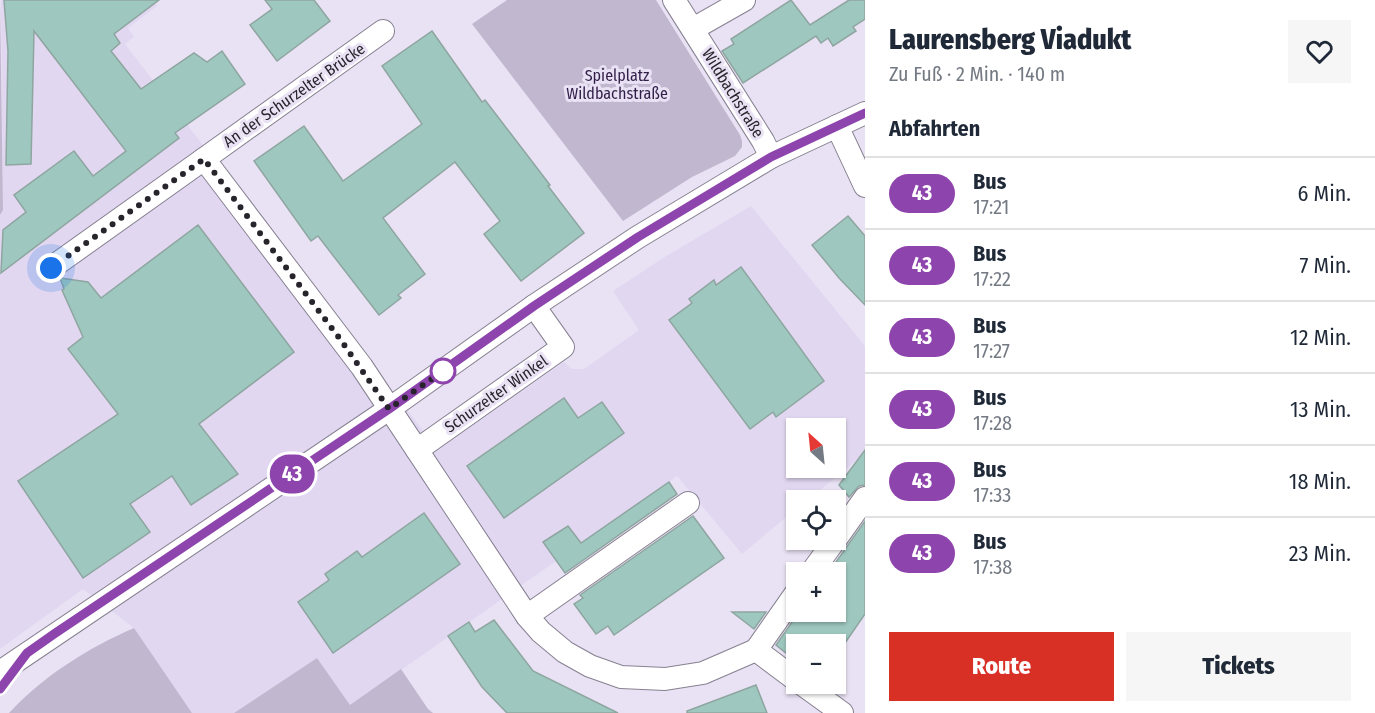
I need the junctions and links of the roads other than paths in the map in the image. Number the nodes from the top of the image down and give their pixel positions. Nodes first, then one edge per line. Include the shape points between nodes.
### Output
1 (674, 0) edge
2 (744, 0) edge
3 (693, 29) junction
4 (383, 31) dead end
5 (865, 113) edge
6 (837, 126) junction
7 (771, 157) junction
8 (204, 159) junction
9 (865, 186) edge
10 (51, 268) dead end
11 (534, 306) junction
12 (389, 409) junction
13 (417, 450) junction
14 (865, 498) edge
15 (688, 503) dead end
16 (846, 524) edge
17 (786, 607) edge
18 (527, 616) junction
19 (756, 650) junction
20 (27, 653) junction
21 (0, 672) edge
22 (786, 672) edge
23 (0, 689) edge
24 (816, 694) edge
25 (842, 713) edge

1 - 3 street, Wildbachstraße
2 - 3 street, Wildbachstraße
3 - 7 street, Wildbachstraße
4 - 8 street, An der Schurzelter Brücke
5 - 6 street
6 - 7 street
6 - 9 street
7 - 11 street via 638,237
8 - 10 street, An der Schurzelter Brücke
8 - 12 street
11 - 12 street
11 - 13 street, Schurzelter Winkel via 563,347
12 - 13 street
12 - 20 street
13 - 18 street
14 - 16 street
15 - 18 street
17 - 19 street
18 - 19 street via 565,652 621,677 665,679 703,673
19 - 22 street
20 - 21 street
20 - 23 street
24 - 25 street

